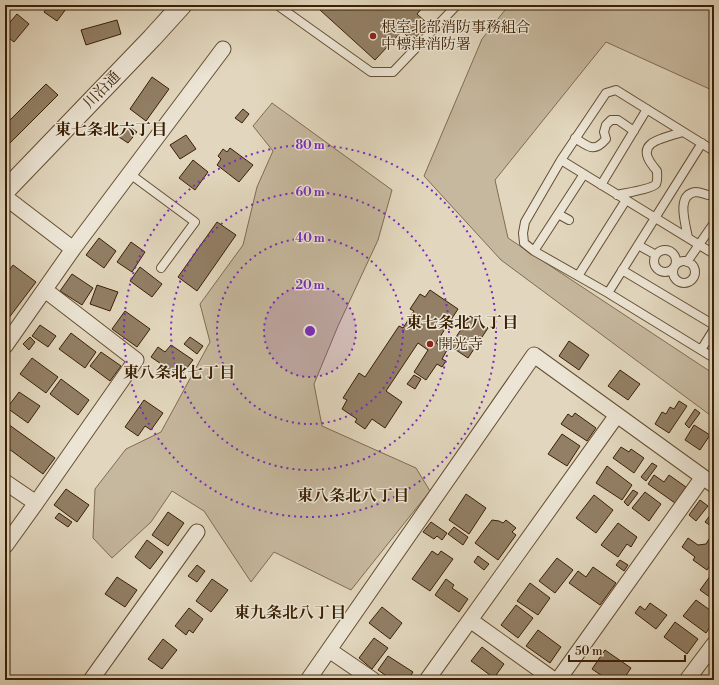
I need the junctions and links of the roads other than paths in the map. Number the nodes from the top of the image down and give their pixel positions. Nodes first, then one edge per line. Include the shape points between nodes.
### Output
1 (277, 5) edge
2 (454, 5) edge
3 (173, 8) edge
4 (223, 49) dead end
5 (646, 109) junction
6 (634, 131) junction
7 (683, 132) junction
8 (575, 138) junction
9 (702, 143) junction
10 (714, 151) edge
11 (561, 160) junction
12 (130, 174) junction
13 (584, 174) junction
14 (601, 185) junction
15 (5, 191) edge
16 (617, 195) junction
17 (714, 195) edge
18 (5, 197) edge
19 (626, 200) junction
20 (558, 214) junction
21 (655, 218) junction
22 (569, 220) dead end
23 (714, 223) edge
24 (688, 238) junction
25 (638, 245) junction
26 (700, 245) junction
27 (73, 249) junction
28 (534, 251) junction
29 (714, 254) edge
30 (656, 255) junction
31 (687, 262) junction
32 (674, 267) junction
33 (161, 268) dead end
34 (622, 270) junction
35 (578, 276) junction
36 (45, 290) junction
37 (608, 293) junction
38 (714, 325) edge
39 (714, 329) edge
40 (5, 346) edge
41 (701, 350) junction
42 (714, 358) edge
43 (617, 415) junction
44 (709, 481) edge
45 (5, 482) edge
46 (36, 503) junction
47 (197, 532) dead end
48 (5, 546) edge
49 (470, 620) junction
50 (714, 644) edge
51 (329, 650) junction
52 (91, 680) edge
53 (308, 680) edge
54 (373, 680) edge
55 (427, 680) edge
56 (554, 680) edge
57 (558, 680) edge
58 (687, 680) edge

1 - 2 lane via 371,72 393,72 455,7
3 - 15 street, 川沿通
4 - 12 street
5 - 6 lane
5 - 7 lane
5 - 8 lane via 616,90 606,93
6 - 8 lane via 618,120 611,120 606,125 606,139 601,145 593,148
6 - 14 lane
7 - 9 lane
7 - 16 lane via 650,144 647,157 657,171 656,184 651,188
8 - 11 lane
9 - 10 lane
9 - 21 lane
11 - 13 lane
11 - 28 lane via 525,222 524,243
12 - 27 street
12 - 33 lane via 195,222
13 - 14 lane
13 - 20 lane
14 - 16 lane
16 - 19 lane
17 - 24 lane via 697,192 689,194 684,200 682,207
18 - 27 street
19 - 21 lane
19 - 35 lane
20 - 22 lane
20 - 28 lane
21 - 24 lane
21 - 25 lane
23 - 26 lane
24 - 26 lane
25 - 30 lane
25 - 34 lane
26 - 29 lane
26 - 31 lane
27 - 36 street
28 - 35 lane
30 - 32 lane via 662,250 671,252 675,258
30 - 32 lane via 654,262 658,270 667,272
31 - 32 lane via 677,263
31 - 32 lane via 695,271 693,278 686,282 680,282 675,278
34 - 37 lane
34 - 38 lane
35 - 37 lane
36 - 40 street
36 - 46 street via 136,360
37 - 41 lane
39 - 41 lane
41 - 42 lane
43 - 44 street
43 - 49 street
43 - 51 street via 534,355
44 - 57 street
45 - 46 street
46 - 48 street
47 - 52 street
49 - 55 street
49 - 56 street
50 - 58 street
51 - 53 street
51 - 54 street

